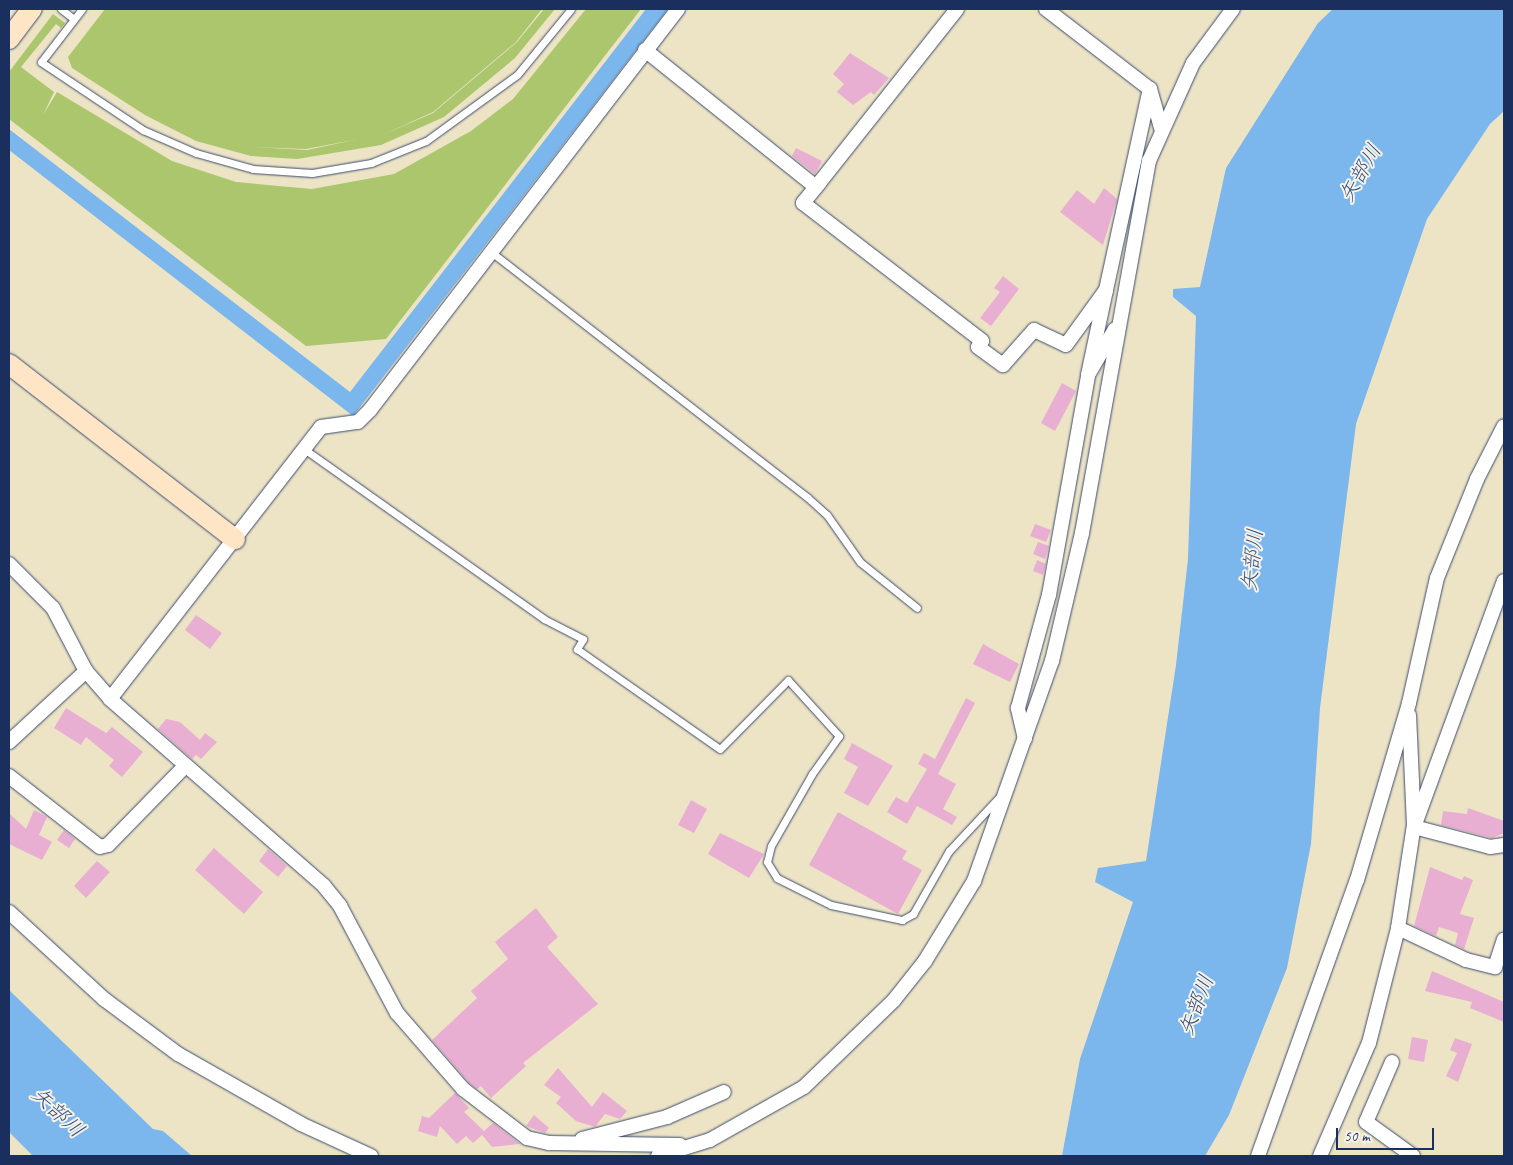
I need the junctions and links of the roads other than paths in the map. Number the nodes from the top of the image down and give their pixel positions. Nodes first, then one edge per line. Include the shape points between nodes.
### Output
1 (32, 9) edge
2 (61, 9) edge
3 (82, 9) edge
4 (571, 9) edge
5 (678, 9) edge
6 (957, 9) edge
7 (1046, 9) edge
8 (1234, 9) edge
9 (74, 19) junction
10 (9, 39) edge
11 (645, 50) junction
12 (1150, 89) junction
13 (1161, 128) junction
14 (820, 182) junction
15 (491, 252) junction
16 (1106, 290) junction
17 (1120, 320) junction
18 (9, 364) edge
19 (1088, 375) junction
20 (1504, 426) edge
21 (304, 449) junction
22 (235, 539) junction
23 (9, 564) edge
24 (1504, 581) edge
25 (917, 608) dead end
26 (86, 671) junction
27 (110, 699) junction
28 (1409, 703) junction
29 (1025, 740) junction
30 (9, 742) edge
31 (184, 767) junction
32 (9, 776) edge
33 (1008, 788) junction
34 (1414, 827) junction
35 (1504, 844) edge
36 (9, 912) edge
37 (1398, 928) junction
38 (1504, 939) edge
39 (1500, 970) edge
40 (1392, 1062) dead end
41 (724, 1092) dead end
42 (564, 1144) junction
43 (697, 1144) junction
44 (371, 1156) edge
45 (658, 1156) edge
46 (1258, 1156) edge
47 (1320, 1156) edge
48 (1413, 1156) edge

1 - 10 street
2 - 9 lane
3 - 9 lane
4 - 9 lane via 517,74 426,141 371,163 312,173 253,169 196,153 143,130 90,97 41,62
5 - 11 street
6 - 14 street
7 - 12 street
8 - 13 street via 1193,63
11 - 14 street via 816,187
11 - 15 street
12 - 13 street
12 - 16 street
13 - 17 street via 1149,161
14 - 16 street via 803,203 982,341 978,347 1003,364 1034,330 1066,345
15 - 21 street via 358,422 321,427
15 - 25 lane via 808,497 827,515 865,567
16 - 19 street
17 - 19 street
17 - 29 street via 1082,533 1052,661
18 - 22 street
19 - 29 street via 1049,595 1018,708
20 - 28 street via 1473,488 1437,578
21 - 22 street
21 - 33 lane via 544,619 583,639 576,649 720,749 788,680 838,736 802,790 771,846 767,862 778,878 831,905 902,920 913,914 949,851
22 - 27 street
23 - 26 street via 53,608
24 - 34 street
26 - 27 street
26 - 30 street
27 - 31 street
28 - 34 street
28 - 46 street via 1357,880
29 - 33 street
31 - 32 street via 108,844 100,847
31 - 42 street via 324,886 340,906 397,1013 463,1089 526,1138
33 - 43 street via 974,881 925,961 894,1000 804,1087
34 - 35 street via 1490,847
34 - 37 street
36 - 44 street via 104,999 178,1054 301,1124
37 - 39 street via 1466,960
37 - 47 street via 1369,1043
38 - 39 street
40 - 48 street via 1366,1122
41 - 42 street via 666,1117
42 - 43 street
43 - 45 street

